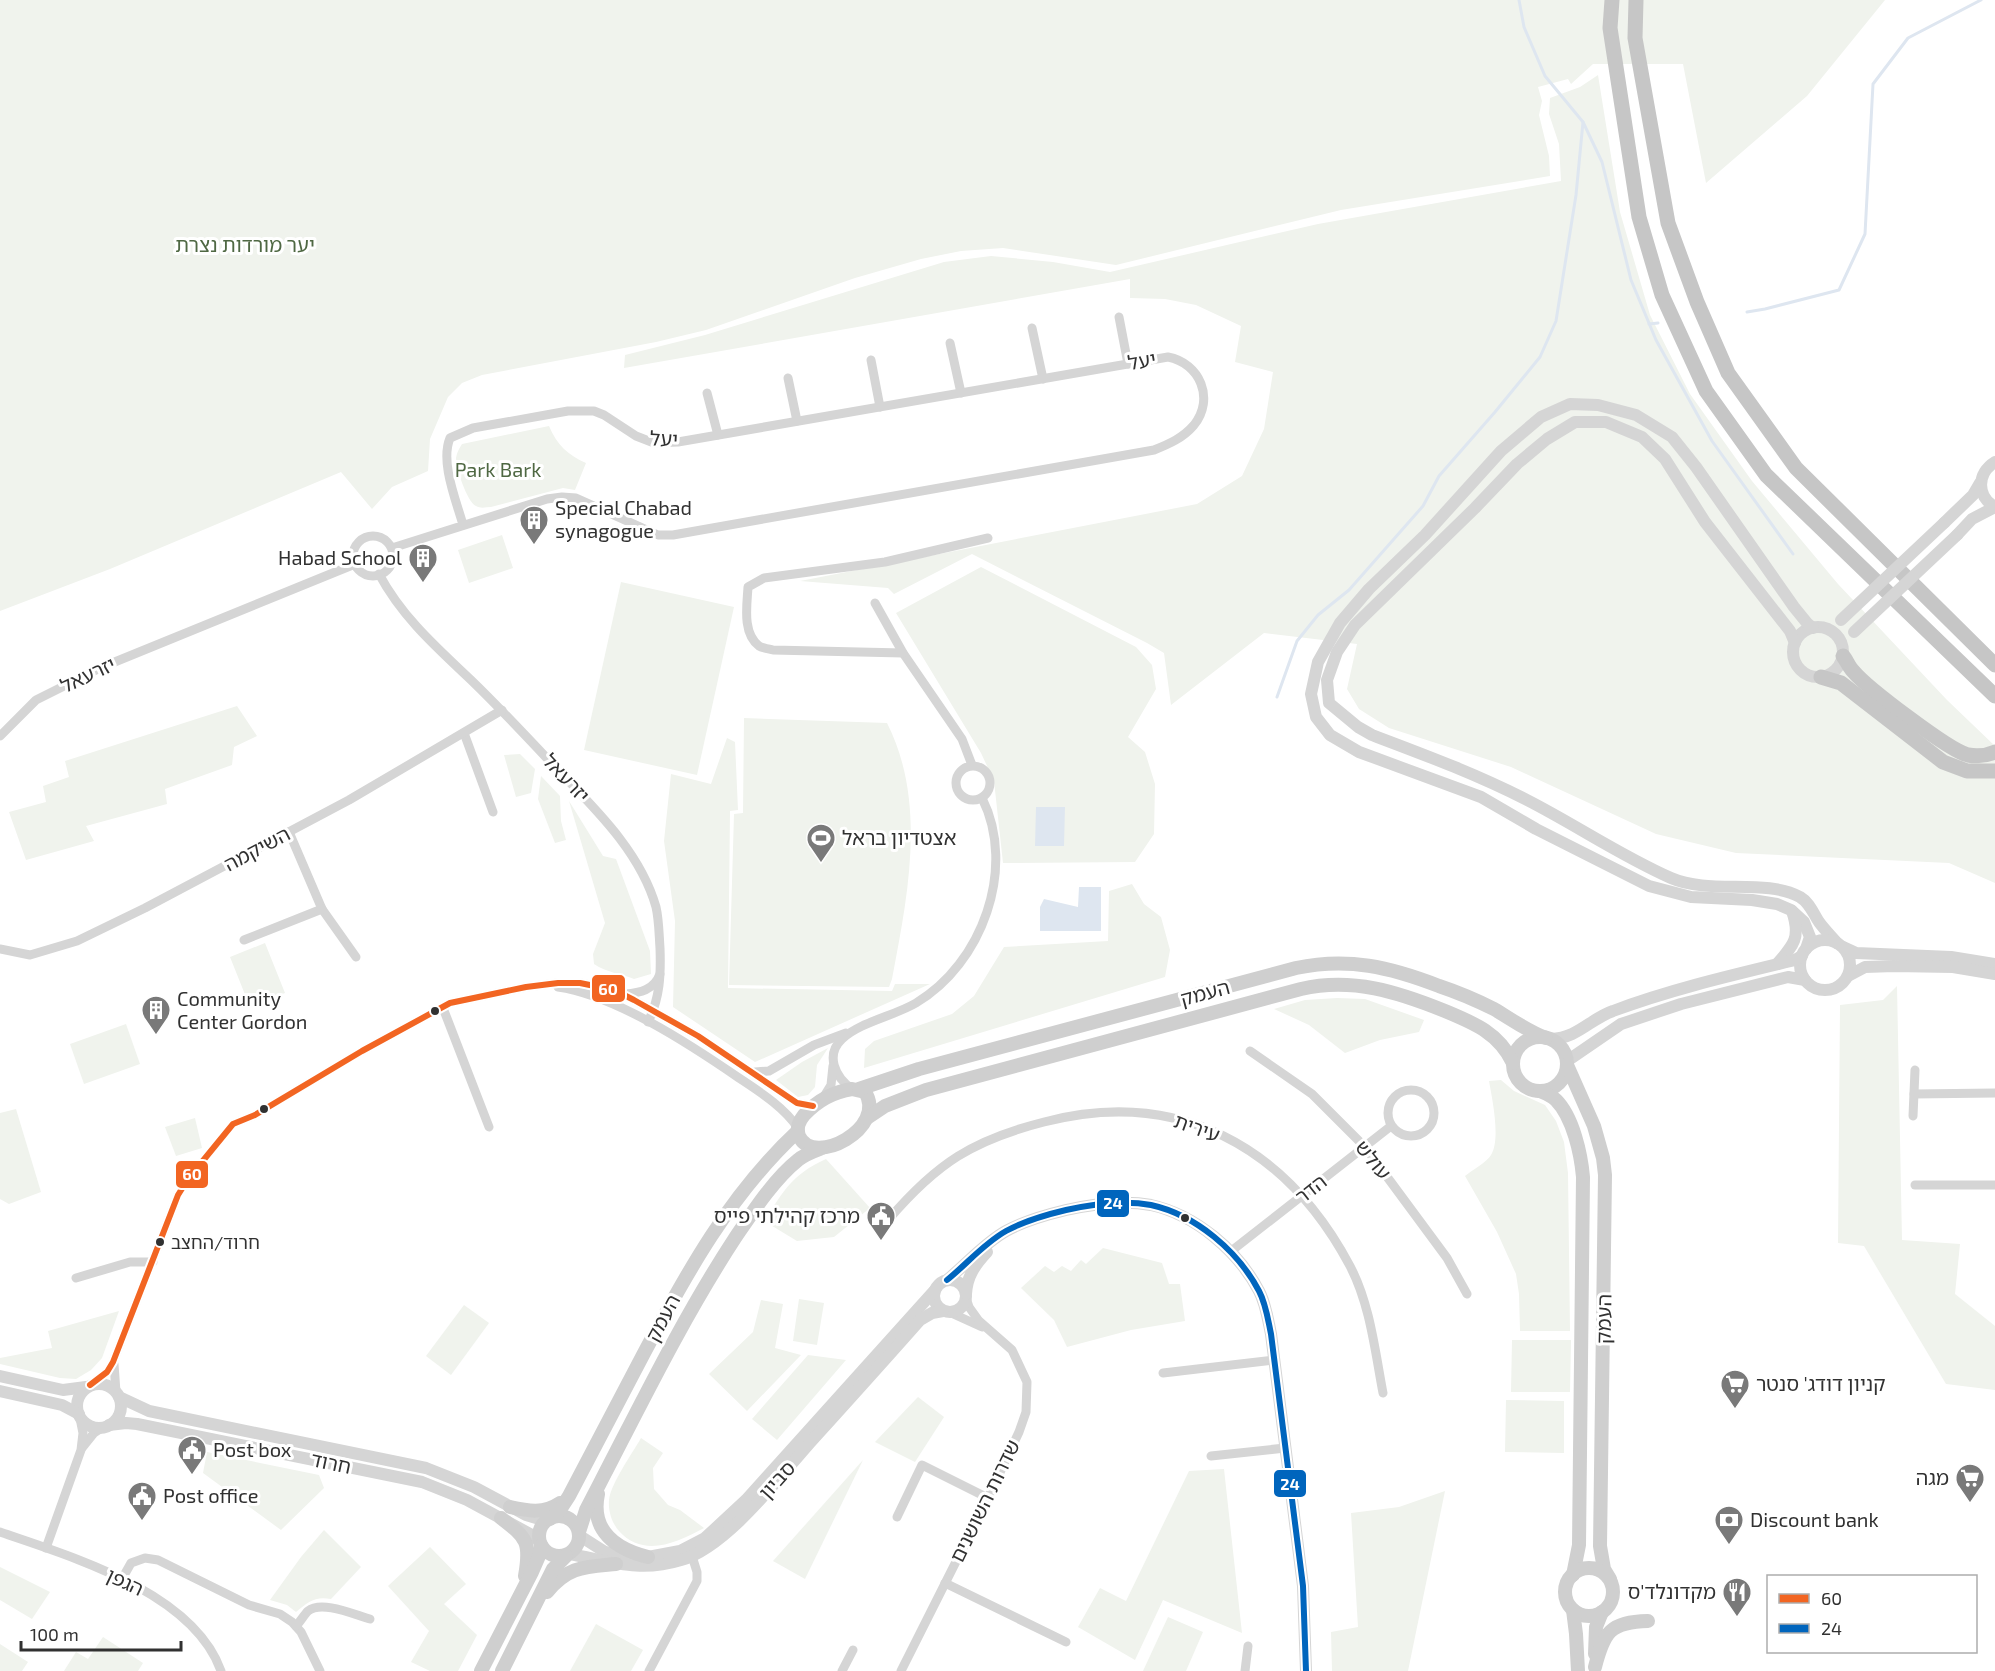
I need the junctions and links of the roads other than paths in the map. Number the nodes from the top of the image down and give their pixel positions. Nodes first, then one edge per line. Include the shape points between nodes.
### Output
1 (1612, 0) edge
2 (1636, 0) edge
3 (1119, 317) dead end
4 (1032, 328) dead end
5 (950, 342) dead end
6 (871, 360) dead end
7 (1128, 364) junction
8 (788, 378) dead end
9 (1043, 379) junction
10 (706, 393) dead end
11 (961, 393) junction
12 (880, 407) junction
13 (797, 421) junction
14 (718, 435) junction
15 (1995, 462) edge
16 (1980, 483) junction
17 (1995, 507) edge
18 (462, 525) junction
19 (988, 538) dead end
20 (392, 548) junction
21 (355, 564) junction
22 (379, 574) junction
23 (875, 603) dead end
24 (1817, 628) junction
25 (1795, 643) junction
26 (1843, 652) junction
27 (903, 653) junction
28 (1995, 665) edge
29 (1821, 677) junction
30 (1995, 696) edge
31 (501, 710) junction
32 (464, 734) junction
33 (0, 736) edge
34 (1995, 752) edge
35 (972, 765) junction
36 (1995, 771) edge
37 (982, 798) junction
38 (493, 812) dead end
39 (289, 832) junction
40 (322, 909) junction
41 (1791, 910) junction
42 (244, 940) dead end
43 (1840, 945) junction
44 (0, 949) edge
45 (1804, 952) junction
46 (356, 957) dead end
47 (1776, 964) junction
48 (1995, 964) edge
49 (660, 972) junction
50 (1995, 974) edge
51 (1848, 976) junction
52 (1805, 980) junction
53 (526, 987) junction
54 (623, 994) junction
55 (443, 1008) junction
56 (654, 1010) junction
57 (648, 1022) junction
58 (859, 1028) junction
59 (1548, 1039) junction
60 (1250, 1051) dead end
61 (1513, 1062) junction
62 (1567, 1063) junction
63 (834, 1064) junction
64 (1915, 1070) dead end
65 (754, 1072) junction
66 (855, 1089) junction
67 (1540, 1091) junction
68 (1995, 1092) edge
69 (1914, 1094) junction
70 (817, 1103) junction
71 (1913, 1116) dead end
72 (867, 1118) junction
73 (1392, 1126) junction
74 (489, 1127) dead end
75 (798, 1130) junction
76 (1365, 1147) junction
77 (822, 1148) junction
78 (1915, 1185) dead end
79 (1995, 1185) edge
80 (1302, 1196) junction
81 (889, 1219) dead end
82 (1014, 1227) junction
83 (1230, 1252) junction
84 (153, 1262) junction
85 (76, 1278) dead end
86 (947, 1280) junction
87 (935, 1290) junction
88 (1467, 1294) dead end
89 (966, 1297) junction
90 (946, 1312) junction
91 (993, 1333) junction
92 (117, 1353) junction
93 (1275, 1360) junction
94 (1163, 1373) dead end
95 (0, 1376) edge
96 (89, 1386) junction
97 (0, 1391) edge
98 (1383, 1393) dead end
99 (118, 1395) junction
100 (80, 1416) junction
101 (106, 1426) junction
102 (1285, 1448) junction
103 (81, 1450) junction
104 (1211, 1456) dead end
105 (600, 1482) junction
106 (569, 1496) junction
107 (988, 1498) junction
108 (510, 1507) junction
109 (897, 1517) dead end
110 (501, 1518) junction
111 (548, 1520) junction
112 (0, 1532) edge
113 (580, 1534) junction
114 (540, 1543) junction
115 (46, 1548) junction
116 (568, 1555) junction
117 (692, 1556) junction
118 (648, 1557) junction
119 (616, 1564) junction
120 (1573, 1575) junction
121 (122, 1579) junction
122 (1610, 1579) junction
123 (945, 1583) junction
124 (522, 1589) junction
125 (532, 1609) junction
126 (1573, 1610) junction
127 (1602, 1612) junction
128 (370, 1619) dead end
129 (1648, 1621) dead end
130 (296, 1626) junction
131 (1066, 1642) dead end
132 (1248, 1646) dead end
133 (853, 1650) dead end
134 (1595, 1669) edge
135 (221, 1671) edge
136 (320, 1671) edge
137 (481, 1671) edge
138 (502, 1671) edge
139 (649, 1671) edge
140 (842, 1671) edge
141 (901, 1671) edge
142 (1245, 1671) edge
143 (1306, 1671) edge
144 (1578, 1671) edge

1 - 30 highway via 1610,28 1639,218 1662,295 1706,391 1766,475
2 - 28 highway via 1635,38 1668,224 1728,373 1796,468
3 - 7 street
4 - 9 street
5 - 11 street
6 - 12 street
7 - 9 street, יעל
7 - 18 street, יעל via 1168,357 1179,359 1198,374 1201,411 1195,424 1173,443 1154,450 673,535 658,535 576,498 562,497
8 - 13 street
9 - 11 street, יעל
10 - 14 street
11 - 12 street, יעל
12 - 13 street, יעל
13 - 14 street, יעל
14 - 18 street, יעל via 654,443 604,415 583,410 460,433 450,438 446,462
15 - 16 street via 1986,468
16 - 17 street via 1985,499
16 - 24 street, bridge via 1973,495 1841,620
17 - 26 street, bridge via 1972,519 1846,639
18 - 20 street
19 - 27 street via 885,562 764,578 748,587 748,631 759,646 773,650
20 - 21 street via 380,537 367,537 357,545
20 - 22 street via 392,563
21 - 22 street via 365,573
21 - 33 street, יזרעאל via 100,668 36,700
22 - 31 street, יזרעאל via 417,629
23 - 27 street
24 - 25 street via 1805,631
24 - 26 street via 1836,634
24 - 41 street via 1807,623 1794,607 1672,437 1636,415 1598,405 1570,404 1541,417 1501,451 1425,535 1369,589 1340,623 1318,662 1311,694 1316,717 1330,735 1359,752 1481,797 1649,885 1691,897 1752,900
25 - 29 street via 1794,660 1798,667 1812,677
25 - 43 street via 1790,631 1705,522 1665,459 1642,438 1605,422 1575,422 1517,464 1355,625 1337,652 1327,680 1329,703 1372,735 1469,771 1672,879 1700,886 1787,892 1801,898
26 - 29 street via 1837,670
26 - 34 highway via 1854,672 1950,748 1984,757
27 - 35 street via 962,739
29 - 36 highway via 1841,683 1943,762 1967,771
31 - 32 street, השיקמה
31 - 49 street, יזרעאל via 627,849 656,907
32 - 38 street
32 - 39 street, השיקמה
35 - 37 street via 986,771 991,781
35 - 37 street via 958,774 957,790 971,800
37 - 58 street via 993,824 995,869 991,900 970,951 945,981 918,1002
39 - 40 street
39 - 44 street, השיקמה via 77,941 30,955
40 - 42 street
40 - 46 street
41 - 45 street via 1804,922 1810,937
41 - 47 street via 1797,936
43 - 45 street via 1820,940
43 - 48 street via 1856,953 1951,957
43 - 51 street via 1850,961
45 - 47 street
45 - 52 street via 1801,973
47 - 59 street via 1676,989 1609,1012 1575,1034
49 - 54 street via 657,981 644,991
49 - 56 street, יזרעאל
50 - 51 street via 1893,966 1865,967
51 - 52 street via 1837,988 1828,990 1819,990
52 - 62 street via 1788,977 1621,1024
53 - 54 street via 580,983
53 - 55 street
53 - 57 street via 558,987 586,994
54 - 56 street
55 - 74 street
55 - 84 street via 233,1124 178,1195
56 - 57 street, יזרעאל
56 - 65 street
57 - 75 street via 753,1088 789,1116
58 - 63 street via 840,1040
58 - 65 street via 814,1045 770,1071
59 - 61 main road via 1526,1041
59 - 62 main road via 1559,1045
59 - 66 main road, העמק via 1475,1000 1407,973 1370,965 1330,963 1296,968
60 - 76 street, עולש via 1312,1094
61 - 67 main road via 1522,1084
61 - 72 main road, העמק via 1496,1038 1457,1016 1383,989 1331,984 926,1090 885,1106
62 - 67 main road via 1557,1085
62 - 122 main road, העמק via 1594,1126 1605,1175 1600,1546
63 - 66 street via 838,1077
63 - 70 street via 831,1085
64 - 69 street
65 - 70 street via 797,1103
66 - 70 main road via 832,1094
66 - 72 main road via 865,1092 868,1098
67 - 120 main road, העמק via 1556,1100 1567,1116 1583,1177 1579,1545
68 - 69 street
69 - 71 street
70 - 75 main road via 801,1118
72 - 77 main road via 841,1142
73 - 73 street via 1409,1136 1425,1132 1434,1117 1428,1098 1414,1090 1394,1096 1387,1111
73 - 76 street, הדר
75 - 77 main road via 808,1146
75 - 106 main road, העמק via 731,1205 704,1246
76 - 80 street, הדר
76 - 88 street, עולש via 1447,1258
77 - 105 main road, העמק via 797,1161 749,1217 688,1314
78 - 79 street
80 - 81 street, עירית via 1267,1163 1214,1131 1186,1120 1120,1110 1058,1118 1000,1135 972,1148 925,1180
80 - 83 street, הדר
80 - 98 street, עירית via 1332,1236 1359,1284
82 - 83 street via 1083,1206 1141,1204 1174,1212 1203,1229
82 - 86 street via 984,1246
82 - 89 street via 972,1271
83 - 93 street via 1260,1292
84 - 85 street via 130,1262
84 - 92 street
86 - 87 street
86 - 89 street via 958,1282
87 - 90 street via 935,1303
87 - 118 street, סביון via 720,1526 680,1551
89 - 90 street via 959,1310
89 - 91 street, שדרות השושנים via 973,1313
90 - 91 street, שדרות השושנים
90 - 117 street, סביון via 932,1313 920,1320 753,1507 710,1546
91 - 107 street, שדרות השושנים via 1012,1350 1027,1382 1028,1395 1019,1432
92 - 96 street via 107,1372
92 - 99 street via 114,1365
93 - 94 street
93 - 102 street
95 - 96 street via 63,1390
96 - 99 street via 105,1384
96 - 100 street via 79,1396
97 - 100 street via 62,1405
99 - 101 street via 118,1416
99 - 108 street, חרוד via 148,1411 426,1468 466,1483
100 - 101 street via 92,1426
100 - 103 street
101 - 103 street via 89,1438
101 - 110 street, חרוד via 126,1422 422,1482 452,1492
102 - 104 street
102 - 143 street via 1303,1596
103 - 115 street
105 - 113 main road, העמק via 586,1510
105 - 118 main road via 596,1512 603,1530 618,1546
106 - 108 main road via 546,1510
106 - 111 main road, העמק
107 - 109 street via 922,1465
107 - 123 street, שדרות השושנים
108 - 111 street, חרוד
110 - 114 street, חרוד
110 - 124 main road via 520,1533 527,1546
111 - 113 main road via 568,1518
111 - 114 main road via 540,1530
112 - 115 street, הגפן
113 - 116 main road via 577,1546
113 - 118 street, סביון via 604,1552
114 - 116 main road via 549,1554
114 - 124 main road via 537,1563
115 - 121 street, הגפן
116 - 119 street, סביון
116 - 125 main road via 554,1569
117 - 119 street, סביון via 648,1566
117 - 139 street via 697,1581
119 - 125 main road via 571,1570
120 - 122 main road via 1591,1568
120 - 126 main road via 1565,1590
121 - 130 street via 131,1563 145,1558 158,1560 249,1605 280,1614
121 - 135 street, הגפן via 155,1596 195,1630
122 - 127 main road via 1613,1595
123 - 131 street
123 - 141 street, שדרות השושנים
124 - 137 main road
125 - 138 main road
126 - 127 main road via 1588,1616
126 - 144 main road
127 - 134 main road via 1595,1635
128 - 130 street via 325,1606 308,1611
129 - 134 main road via 1628,1622 1612,1629 1600,1645
130 - 136 street
132 - 142 street
133 - 140 street

